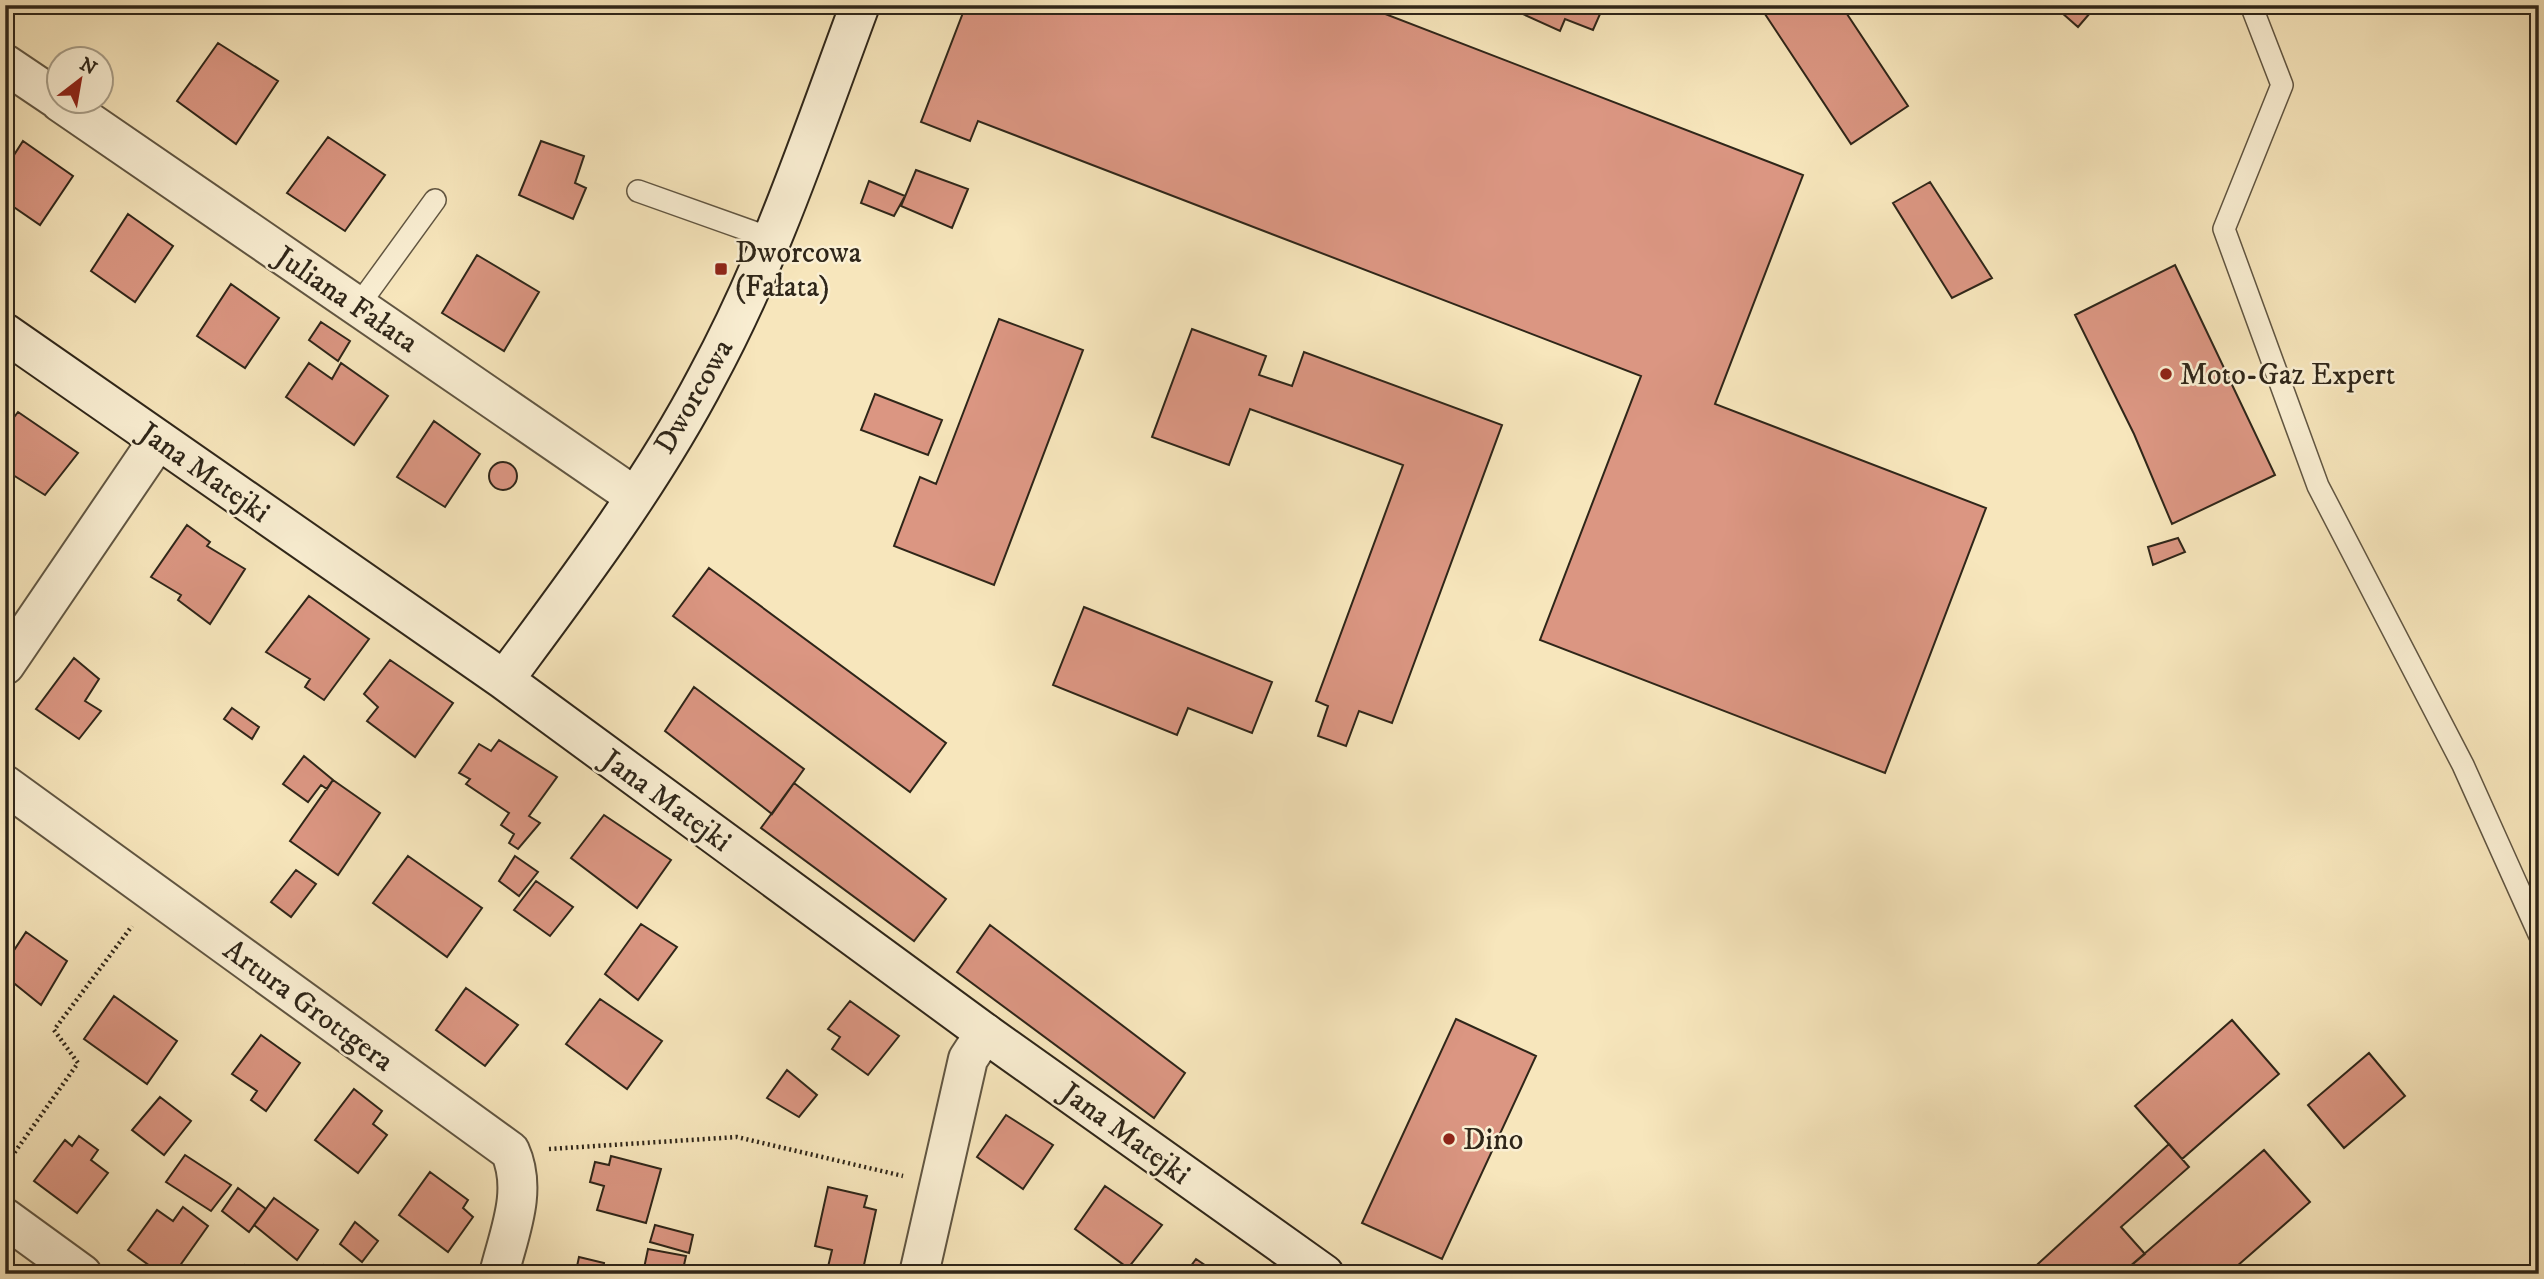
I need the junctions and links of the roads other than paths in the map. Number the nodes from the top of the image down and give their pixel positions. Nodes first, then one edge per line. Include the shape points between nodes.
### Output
1 (859, 5) edge
2 (2251, 5) edge
3 (5, 64) edge
4 (46, 92) edge
5 (82, 116) edge
6 (638, 191) dead end
7 (435, 200) dead end
8 (773, 239) junction
9 (358, 306) junction
10 (5, 334) edge
11 (158, 440) junction
12 (634, 496) junction
13 (5, 665) edge
14 (504, 680) junction
15 (5, 785) edge
16 (2539, 934) edge
17 (985, 1033) junction
18 (5, 1218) edge
19 (82, 1274) edge
20 (499, 1274) edge
21 (919, 1274) edge
22 (1324, 1274) edge

1 - 8 street, Dworcowa
2 - 16 lane via 2282,85 2224,229 2318,486 2463,765
3 - 4 street, Juliana Fałata
5 - 9 street, Juliana Fałata
6 - 8 lane
7 - 9 lane
8 - 12 street, Dworcowa via 706,379
9 - 12 street, Juliana Fałata
10 - 11 street, Jana Matejki
11 - 13 street
11 - 14 street, Jana Matejki
12 - 14 street, Dworcowa
14 - 17 street, Jana Matejki
15 - 20 street, Artura Grottgera via 510,1151 520,1187
17 - 21 street via 968,1059
17 - 22 street, Jana Matejki
18 - 19 street

